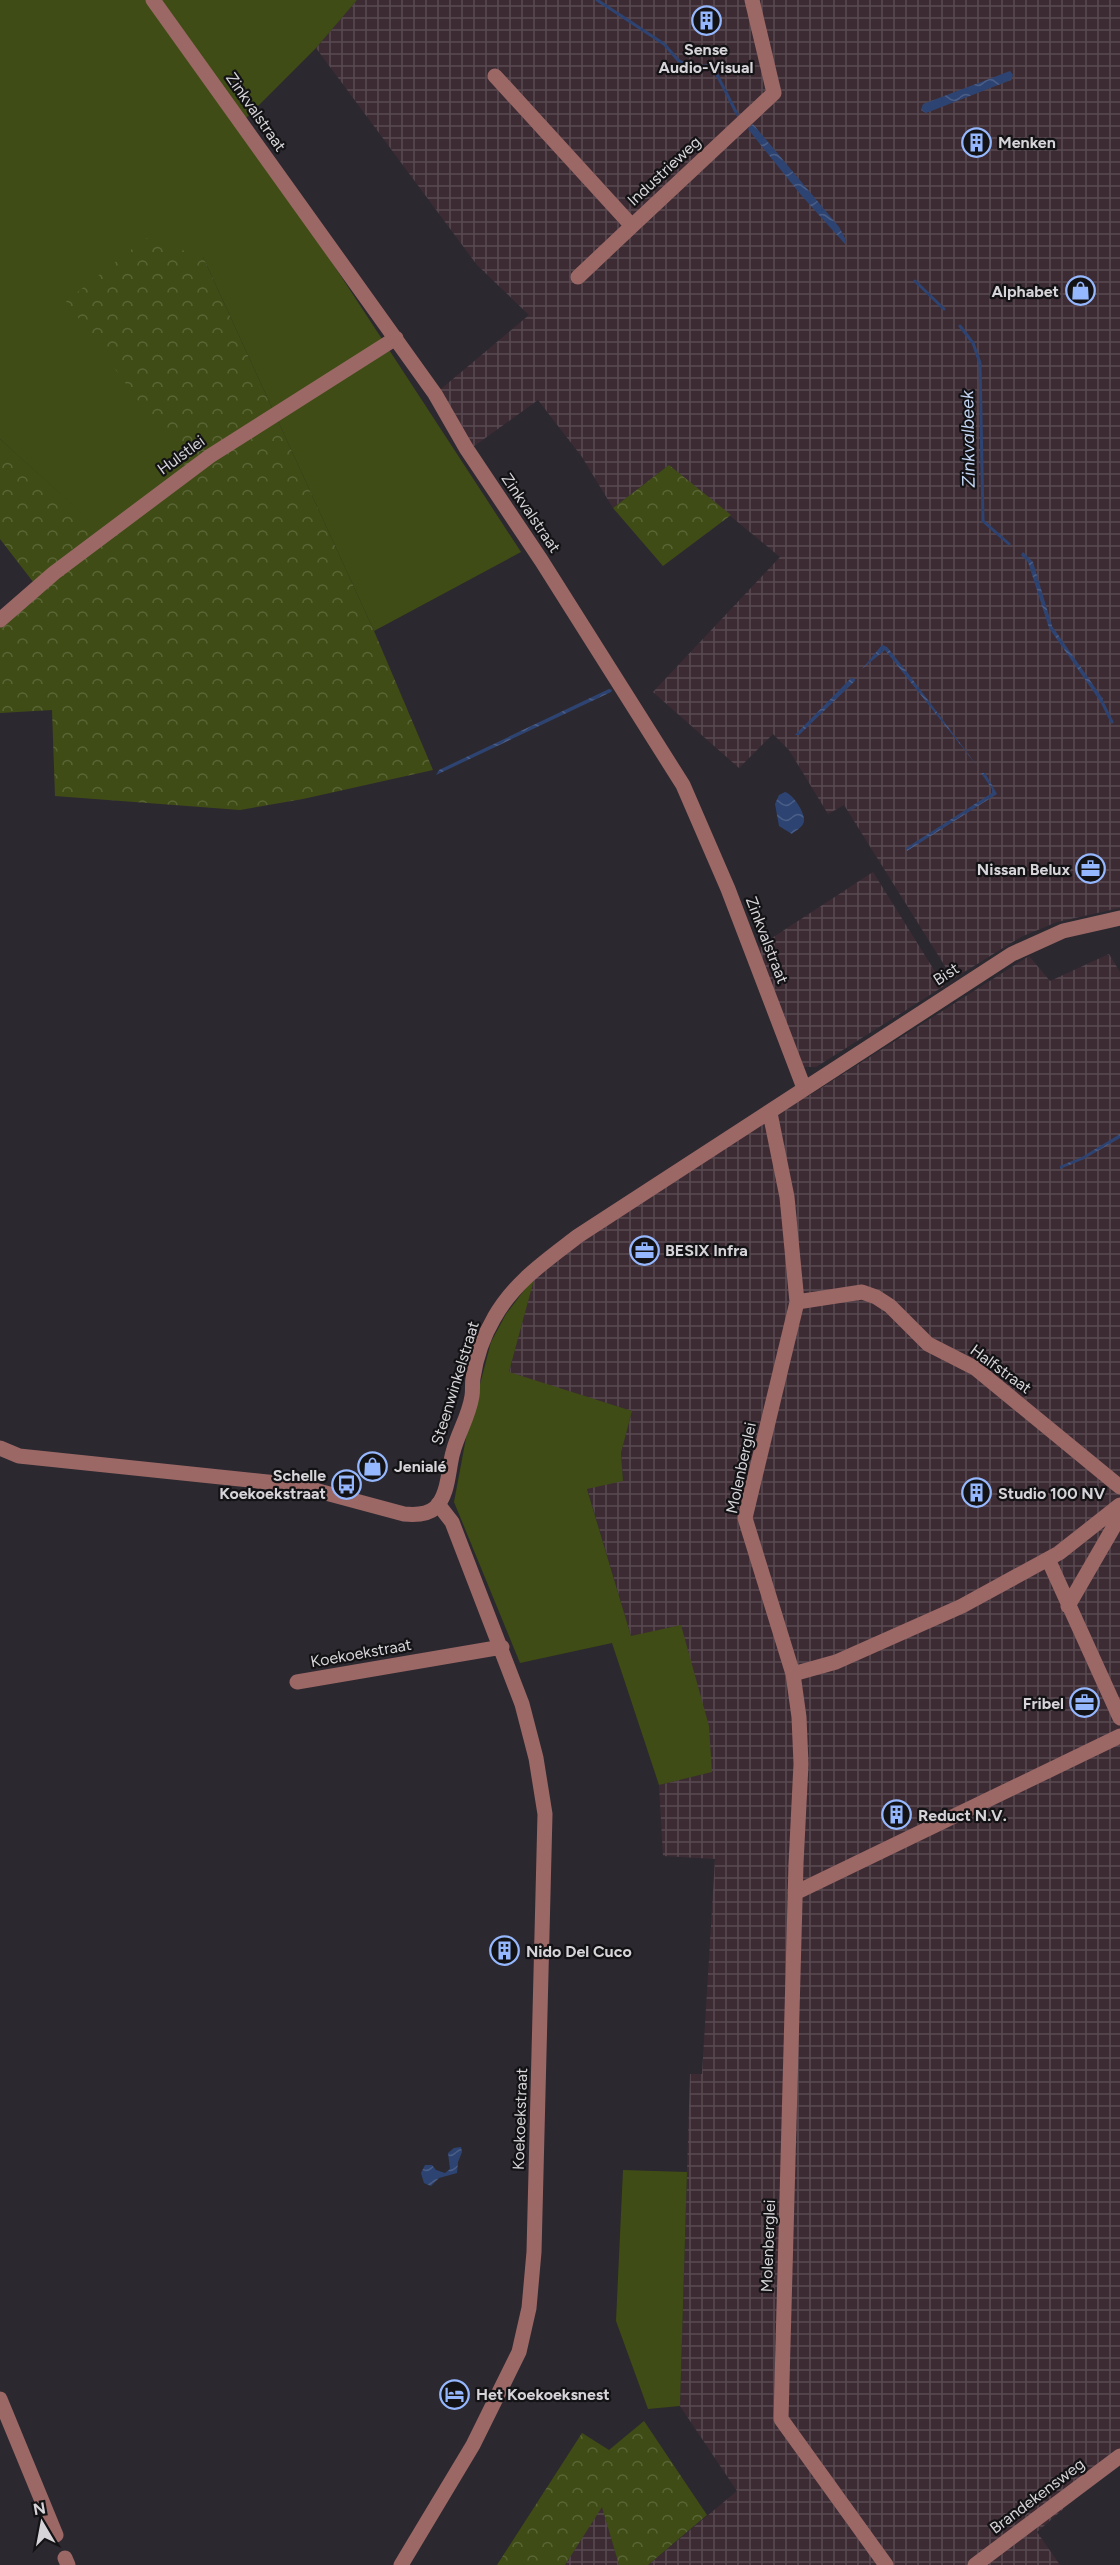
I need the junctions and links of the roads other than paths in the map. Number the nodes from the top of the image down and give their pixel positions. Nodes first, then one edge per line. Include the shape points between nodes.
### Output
1 (153, 0) edge
2 (752, 0) edge
3 (495, 76) dead end
4 (632, 226) junction
5 (578, 277) dead end
6 (396, 338) junction
7 (0, 620) edge
8 (1120, 918) edge
9 (804, 1088) junction
10 (770, 1113) junction
11 (797, 1302) junction
12 (0, 1448) edge
13 (1120, 1486) edge
14 (438, 1504) junction
15 (1120, 1505) edge
16 (1120, 1516) edge
17 (1048, 1559) junction
18 (1068, 1605) junction
19 (502, 1647) junction
20 (793, 1674) junction
21 (297, 1682) dead end
22 (1120, 1718) edge
23 (1120, 1736) edge
24 (795, 1893) junction
25 (0, 2399) edge
26 (1120, 2456) edge
27 (56, 2535) dead end
28 (401, 2565) edge
29 (886, 2565) edge
30 (975, 2565) edge

1 - 6 street, Zinkvalstraat
2 - 4 street, Industrieweg via 774,93
3 - 4 street, Industrieweg
4 - 5 street
6 - 7 street, Hulstlei via 210,456 54,573
6 - 9 street, Zinkvalstraat via 683,785 728,889
8 - 9 street, Bist via 1063,931 1027,945
9 - 10 street, Steenwinkelstraat
10 - 11 street via 787,1197
10 - 14 street, Steenwinkelstraat via 578,1236 508,1294 484,1340 465,1424
11 - 13 street, Halfstraat via 862,1292 876,1297 928,1344 975,1368
11 - 20 street, Molenberglei via 745,1518
12 - 14 street via 19,1456 296,1485 404,1514 419,1515
14 - 19 street, Koekoekstraat via 452,1522
15 - 17 street
16 - 18 street
17 - 18 street
17 - 20 street via 962,1606 836,1662
18 - 22 street
19 - 21 street, Koekoekstraat
19 - 28 street, Koekoekstraat via 530,1732 545,1814 530,2308 519,2352 473,2445
20 - 24 street, Molenberglei via 801,1764
23 - 24 street
24 - 29 street, Molenberglei via 781,2419
25 - 27 street
26 - 30 street, Brandekensweg

